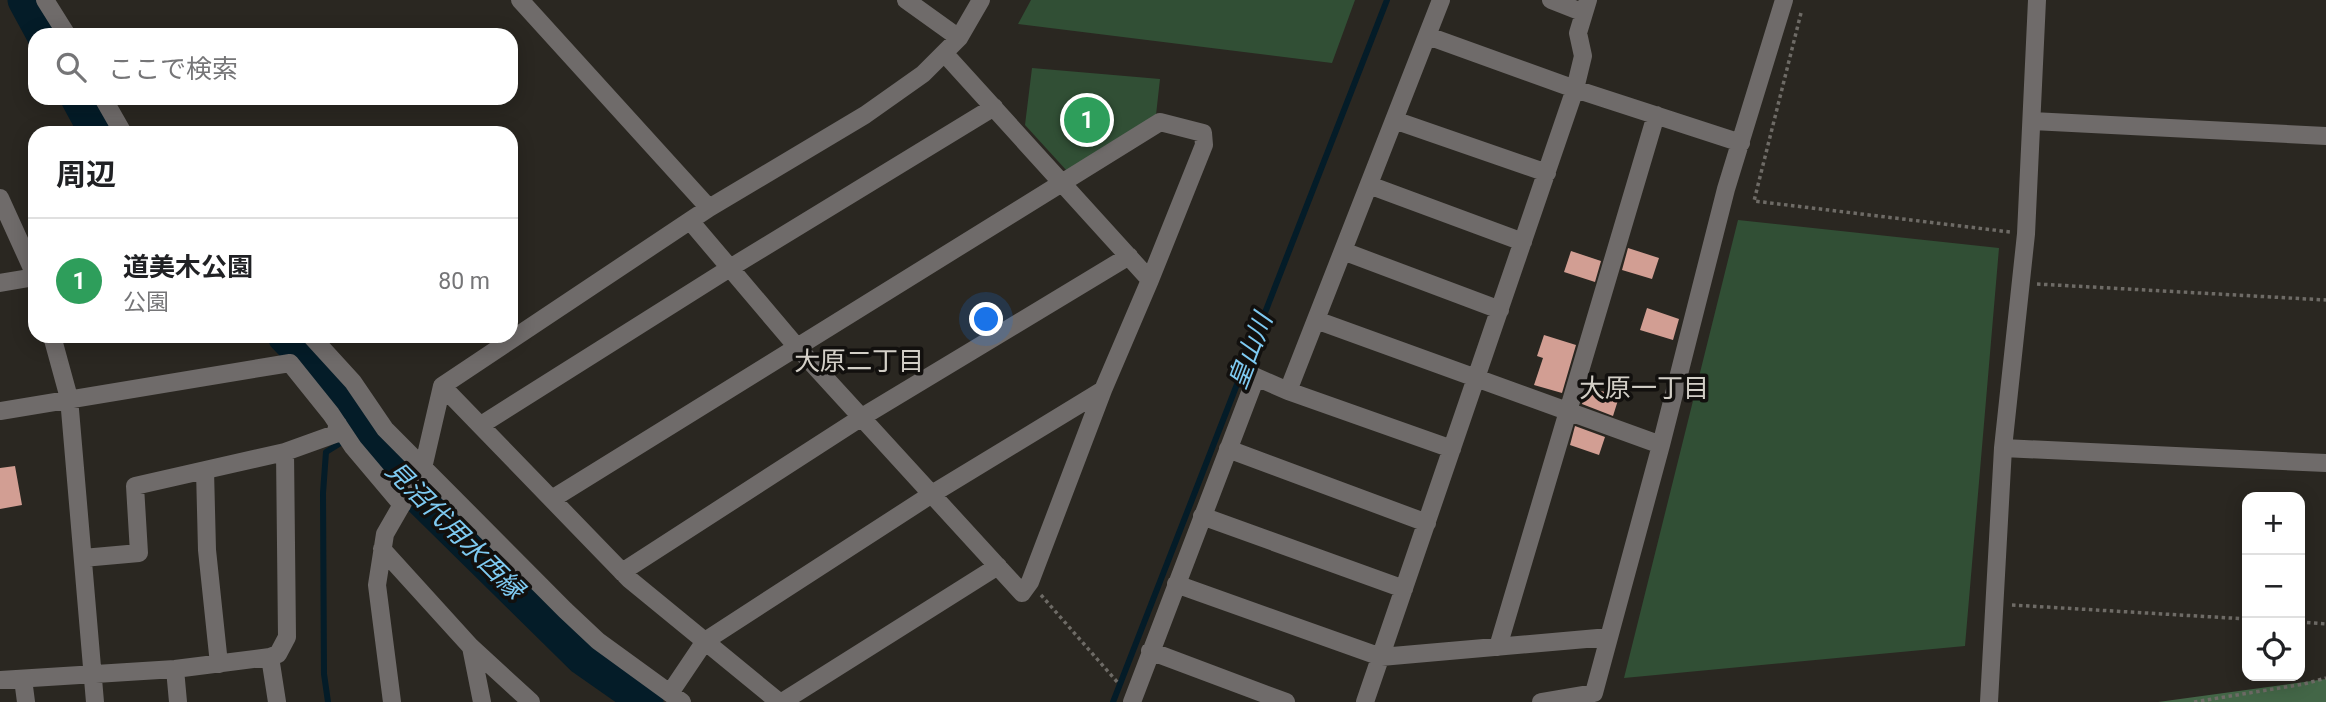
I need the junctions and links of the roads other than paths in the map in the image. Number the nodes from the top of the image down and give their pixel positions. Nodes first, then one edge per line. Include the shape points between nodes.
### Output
1 (45, 0) edge
2 (520, 0) edge
3 (906, 0) edge
4 (981, 0) edge
5 (1441, 0) edge
6 (1551, 0) edge
7 (1784, 0) edge
8 (2037, 0) edge
9 (1586, 6) edge
10 (63, 28) edge
11 (1428, 36) junction
12 (959, 38) junction
13 (945, 54) junction
14 (1576, 89) junction
15 (107, 105) edge
16 (993, 107) junction
17 (1656, 115) junction
18 (1394, 120) junction
19 (2032, 121) junction
20 (118, 126) edge
21 (2326, 136) edge
22 (1741, 143) junction
23 (1547, 173) junction
24 (1062, 182) junction
25 (1369, 185) junction
26 (0, 198) edge
27 (709, 208) junction
28 (691, 222) junction
29 (1523, 242) junction
30 (1343, 251) junction
31 (1129, 256) junction
32 (28, 260) edge
33 (730, 268) junction
34 (28, 277) edge
35 (1150, 280) junction
36 (0, 283) edge
37 (1500, 310) junction
38 (1316, 320) junction
39 (518, 336) edge
40 (54, 343) edge
41 (317, 343) edge
42 (507, 343) edge
43 (797, 347) junction
44 (1476, 379) junction
45 (442, 386) junction
46 (1103, 390) junction
47 (1288, 391) junction
48 (69, 398) junction
49 (0, 411) edge
50 (1567, 411) junction
51 (862, 417) junction
52 (338, 424) junction
53 (481, 425) junction
54 (1661, 445) junction
55 (2003, 447) junction
56 (1228, 449) junction
57 (1452, 449) junction
58 (285, 452) junction
59 (2326, 463) edge
60 (424, 468) junction
61 (205, 470) junction
62 (932, 494) junction
63 (552, 499) junction
64 (402, 505) junction
65 (1202, 516) junction
66 (1427, 523) junction
67 (382, 550) junction
68 (83, 558) junction
69 (998, 566) junction
70 (622, 572) junction
71 (1176, 584) junction
72 (1404, 589) junction
73 (1609, 637) junction
74 (705, 641) junction
75 (471, 647) junction
76 (1499, 647) junction
77 (1150, 651) junction
78 (270, 657) junction
79 (1381, 657) junction
80 (219, 664) junction
81 (175, 669) junction
82 (93, 674) junction
83 (23, 679) junction
84 (0, 680) edge
85 (676, 698) edge
86 (26, 702) edge
87 (96, 702) edge
88 (178, 702) edge
89 (277, 702) edge
90 (392, 702) edge
91 (482, 702) edge
92 (531, 702) edge
93 (780, 702) edge
94 (1132, 702) edge
95 (1286, 702) edge
96 (1365, 702) edge
97 (1541, 702) edge
98 (1989, 702) edge

1 - 10 street
2 - 27 street
3 - 12 street
4 - 12 street
5 - 11 street
6 - 9 street
7 - 22 street
8 - 19 street
9 - 14 street via 1578,33 1583,56
11 - 14 street
11 - 18 street
12 - 13 street
13 - 16 street
13 - 27 street via 865,115
14 - 17 street
14 - 23 street
15 - 20 street
16 - 24 street
16 - 33 street
17 - 22 street
17 - 50 street
18 - 23 street
18 - 25 street
19 - 21 street
19 - 55 street via 2026,234
22 - 54 street
23 - 29 street
24 - 31 street
24 - 35 street via 1160,122 1203,133 1204,145
24 - 43 street
25 - 29 street
25 - 30 street
26 - 32 street
27 - 28 street
28 - 33 street
28 - 39 street
29 - 37 street
30 - 37 street
30 - 38 street
31 - 35 street
31 - 51 street
33 - 43 street
33 - 53 street
34 - 36 street
35 - 46 street
37 - 44 street
38 - 44 street
38 - 47 street
40 - 48 street
41 - 60 street via 353,382 385,429
42 - 45 street
43 - 51 street
43 - 63 street
44 - 50 street
44 - 57 street
45 - 53 street
45 - 60 street
46 - 62 street
46 - 69 street via 1022,593
47 - 56 street via 1256,377
47 - 57 street
48 - 49 street
48 - 52 street via 290,363
48 - 68 street
50 - 54 street
50 - 76 street
51 - 62 street
51 - 70 street
52 - 58 street via 335,434
52 - 64 street
53 - 63 street
54 - 73 street
55 - 59 street
55 - 98 street
56 - 65 street
56 - 66 street
57 - 66 street
58 - 61 street
58 - 78 street via 288,637 278,654
60 - 64 street
60 - 85 street via 565,610
61 - 68 street via 135,486 139,553
61 - 80 street via 207,550
62 - 69 street
62 - 74 street
63 - 70 street
64 - 67 street via 384,534
65 - 71 street
65 - 72 street
66 - 72 street
67 - 75 street
67 - 90 street via 377,585
68 - 82 street
69 - 93 street
70 - 74 street
71 - 77 street
71 - 79 street
72 - 79 street
73 - 76 street
73 - 97 street via 1594,693
74 - 85 street
74 - 93 street
75 - 91 street
75 - 92 street
76 - 79 street
77 - 94 street
77 - 95 street
78 - 80 street
78 - 89 street
79 - 96 street
80 - 81 street
81 - 82 street
81 - 88 street
82 - 83 street
82 - 87 street
83 - 84 street
83 - 86 street

